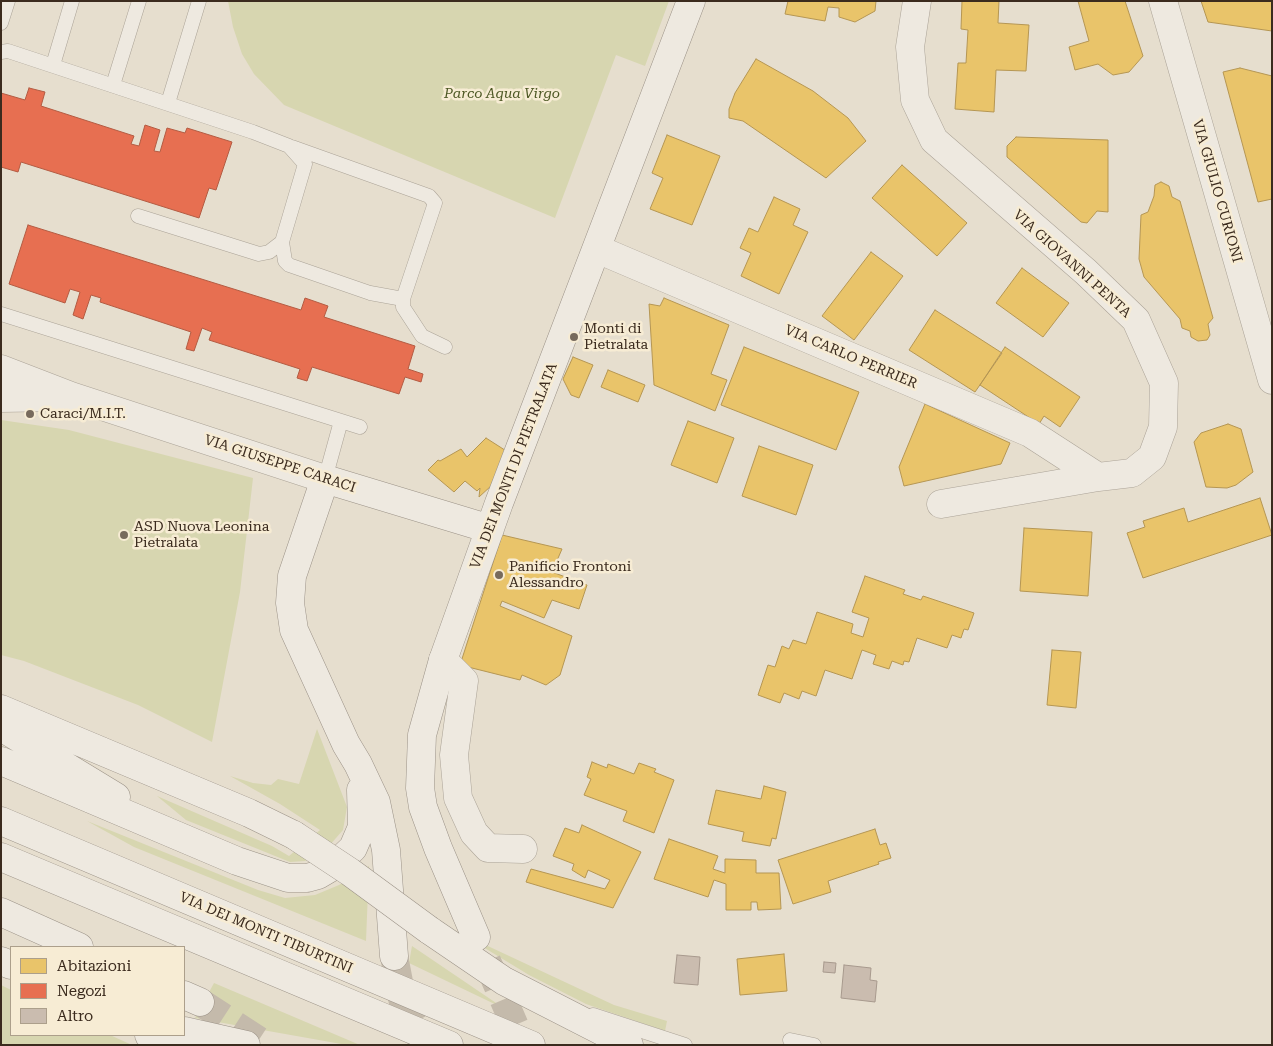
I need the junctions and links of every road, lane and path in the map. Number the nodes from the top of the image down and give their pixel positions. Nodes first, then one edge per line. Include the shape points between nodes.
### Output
1 (8, 1) edge
2 (72, 1) edge
3 (139, 1) edge
4 (199, 1) edge
5 (691, 1) edge
6 (917, 1) edge
7 (1163, 1) edge
8 (1, 23) edge
9 (1, 52) edge
10 (53, 66) junction
11 (112, 84) junction
12 (168, 103) junction
13 (289, 146) junction
14 (138, 216) dead end
15 (282, 242) junction
16 (597, 249) junction
17 (258, 254) junction
18 (290, 265) junction
19 (403, 299) junction
20 (1, 314) edge
21 (445, 348) dead end
22 (1, 369) edge
23 (1272, 380) edge
24 (71, 396) junction
25 (1, 398) edge
26 (341, 421) junction
27 (360, 427) dead end
28 (1098, 477) junction
29 (325, 479) junction
30 (941, 504) dead end
31 (490, 529) junction
32 (443, 660) junction
33 (1, 708) edge
34 (1, 727) edge
35 (346, 744) junction
36 (1, 761) edge
37 (1, 821) edge
38 (178, 837) junction
39 (523, 849) dead end
40 (1, 857) edge
41 (1, 912) edge
42 (476, 937) tunnel mouth
43 (77, 946) edge
44 (394, 956) tunnel mouth
45 (534, 997) junction
46 (185, 1031) edge
47 (151, 1036) edge
48 (790, 1040) dead end
49 (166, 1045) edge
50 (246, 1045) edge
51 (449, 1045) edge
52 (531, 1045) edge
53 (629, 1045) edge
54 (685, 1045) edge
55 (814, 1045) edge

1 - 8 lane
2 - 10 lane
3 - 11 lane
4 - 12 lane
5 - 16 street, VIA DEI MONTI DI PIETRALATA
6 - 28 street, VIA GIOVANNI PENTA via 910,46 915,100 934,140 1086,272 1136,320 1164,383 1162,427 1152,456 1132,474
7 - 23 street, VIA GIULIO CURIONI
9 - 10 lane via 8,51
10 - 11 lane
11 - 12 lane
12 - 13 lane
13 - 15 lane via 306,164
13 - 19 lane via 429,196 435,203
14 - 17 lane
15 - 17 lane via 269,252
15 - 18 lane via 285,260
16 - 28 street, VIA CARLO PERRIER via 1030,433
16 - 31 street, VIA DEI MONTI DI PIETRALATA
17 - 18 lane
18 - 19 lane via 370,293
19 - 21 lane via 403,307 422,336
20 - 26 lane
22 - 24 street, VIA GIUSEPPE CARACI
24 - 25 street, VIA GIUSEPPE CARACI
24 - 29 street, VIA GIUSEPPE CARACI
26 - 27 lane
26 - 29 lane
28 - 30 street, VIA GIOVANNI PENTA
29 - 31 street, VIA GIUSEPPE CARACI
29 - 35 street via 292,576 290,603 294,630
31 - 32 street, VIA DEI MONTI DI PIETRALATA
32 - 39 street via 464,681 454,756 458,798 474,833 488,848
32 - 42 street, VIA DEI MONTI DI PIETRALATA via 422,735 420,788 428,822
33 - 45 street, bridge via 248,813 294,836 488,971
34 - 38 street
35 - 38 street via 360,786 362,827 353,848 327,871 308,878 279,876
35 - 44 street via 373,793 382,824
36 - 38 street
37 - 52 street, VIA DEI MONTI TIBURTINI
40 - 51 street
41 - 43 street
45 - 53 street
45 - 54 lane
46 - 50 street
47 - 49 street
48 - 55 lane

